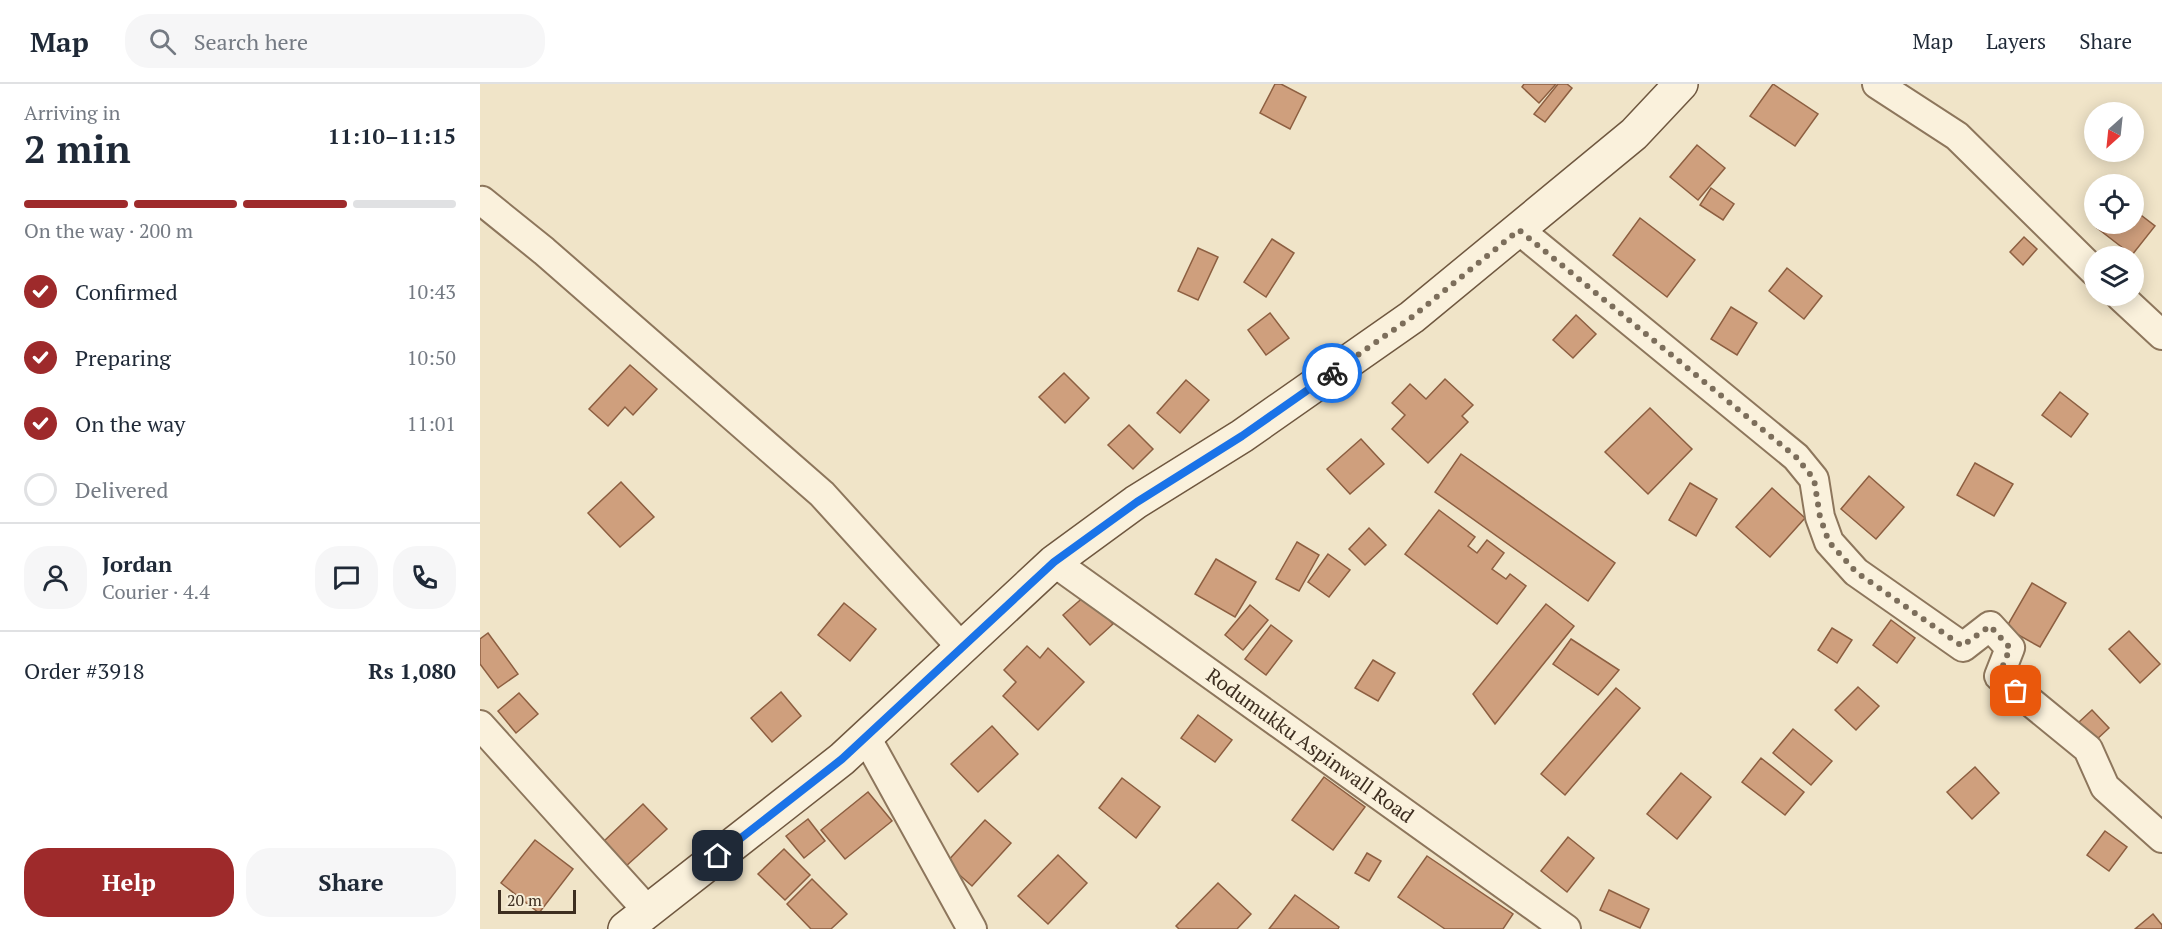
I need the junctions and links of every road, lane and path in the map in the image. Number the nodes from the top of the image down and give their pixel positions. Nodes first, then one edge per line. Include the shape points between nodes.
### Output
1 (1681, 84) edge
2 (1877, 84) edge
3 (480, 202) edge
4 (1519, 230) junction
5 (2084, 260) edge
6 (2131, 306) edge
7 (2162, 335) edge
8 (1054, 562) junction
9 (962, 648) junction
10 (480, 725) edge
11 (866, 737) junction
12 (2162, 838) edge
13 (637, 920) edge
14 (972, 929) edge
15 (1566, 929) edge

1 - 4 main road via 1634,134
2 - 5 street via 1957,136
3 - 9 street via 544,250 822,494
4 - 8 main road via 1412,317
4 - 12 street via 1796,457 1814,479 1829,542 1856,572 1962,646 1990,626 2010,648 1999,676 2088,749 2105,787
6 - 7 street
8 - 9 main road
8 - 15 street, Rodumukku Aspinwall Road
9 - 11 main road
10 - 13 street
11 - 13 main road
11 - 14 street

